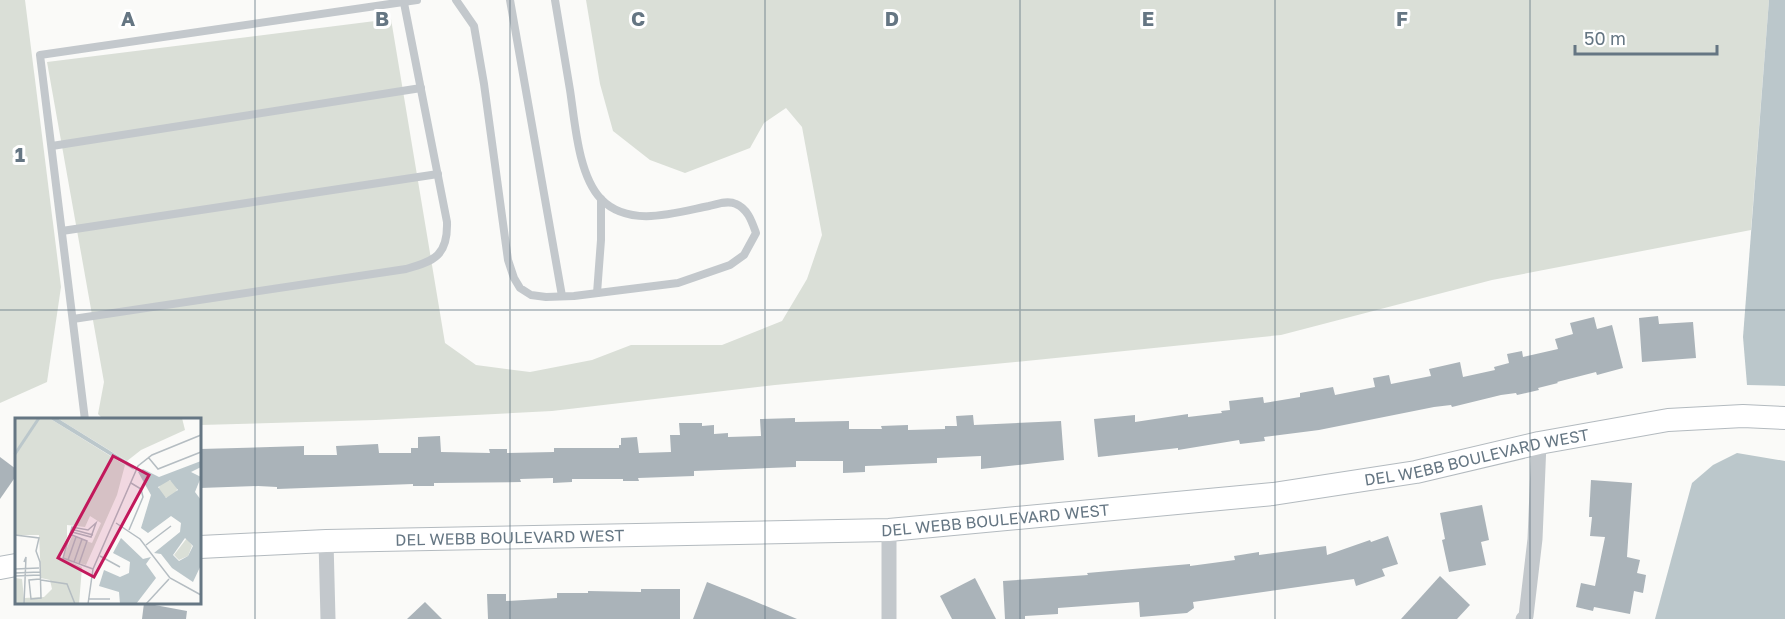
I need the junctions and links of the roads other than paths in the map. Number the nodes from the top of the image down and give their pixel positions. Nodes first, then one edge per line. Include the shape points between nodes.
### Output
1 (417, 0) edge
2 (456, 0) edge
3 (510, 0) edge
4 (555, 0) edge
5 (404, 3) junction
6 (421, 88) junction
7 (52, 146) junction
8 (438, 174) junction
9 (601, 199) junction
10 (62, 231) junction
11 (597, 293) junction
12 (562, 296) junction
13 (73, 319) junction
14 (85, 418) edge
15 (1785, 418) edge
16 (1539, 443) junction
17 (889, 530) junction
18 (326, 542) junction
19 (201, 547) edge
20 (15, 565) edge
21 (0, 568) edge
22 (328, 619) edge
23 (889, 619) edge
24 (1523, 619) edge

1 - 5 lane
2 - 12 lane via 474,26 508,260 514,278 520,288 531,294
3 - 12 lane
4 - 9 lane via 580,150 588,180
5 - 6 lane
5 - 7 lane via 40,55
6 - 7 lane
6 - 8 lane
7 - 10 lane
8 - 10 lane
8 - 13 lane via 447,233 440,253 424,264
9 - 11 lane
9 - 11 lane via 618,212 639,217 727,202 749,215 756,233 744,255 730,265 678,283
10 - 13 lane
11 - 12 lane
13 - 14 lane
15 - 16 street, DEL WEBB BOULEVARD WEST via 1668,420
16 - 17 street, DEL WEBB BOULEVARD WEST via 1416,472 1273,494
16 - 24 street via 1535,539
17 - 18 street, DEL WEBB BOULEVARD WEST
17 - 23 street
18 - 19 street, DEL WEBB BOULEVARD WEST
18 - 22 street
20 - 21 street

